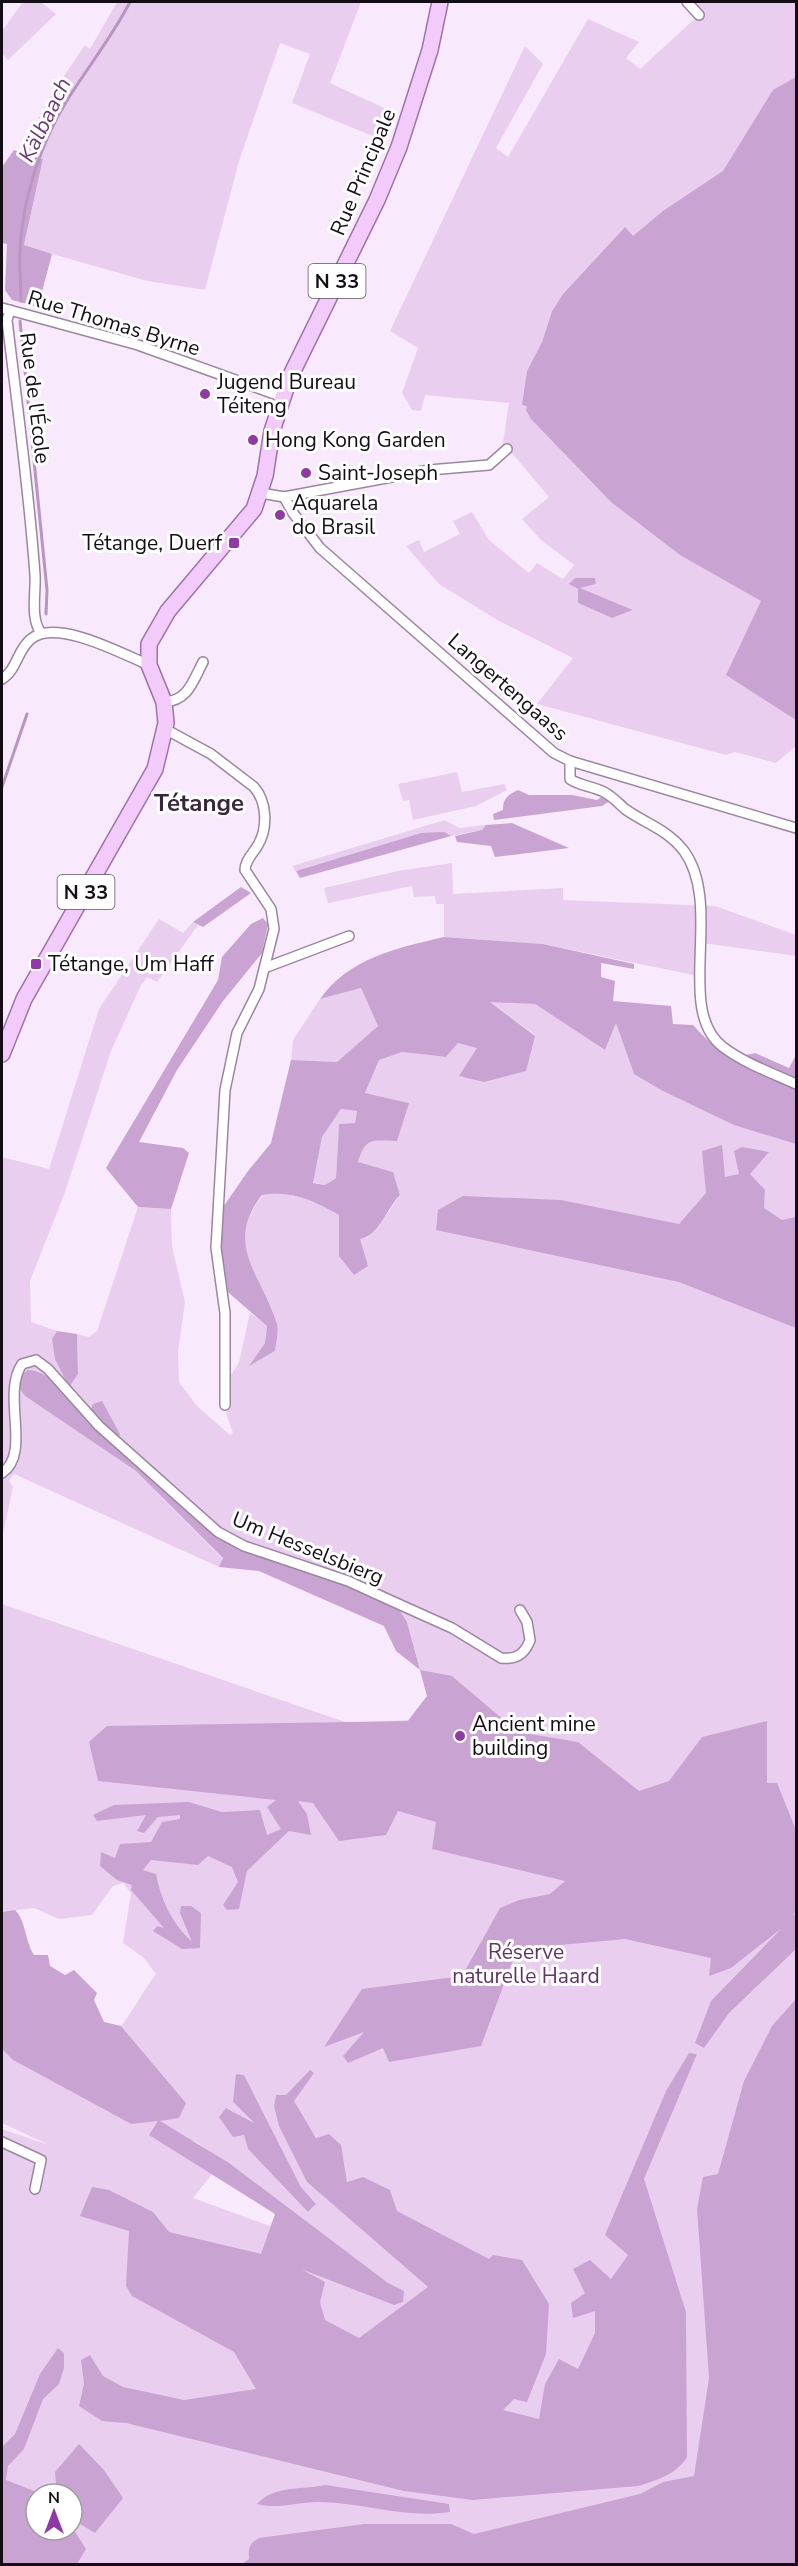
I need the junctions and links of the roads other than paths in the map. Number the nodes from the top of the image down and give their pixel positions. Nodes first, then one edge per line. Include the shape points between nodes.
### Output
1 (440, 2) edge
2 (687, 2) edge
3 (699, 15) dead end
4 (6, 309) edge
5 (283, 397) junction
6 (507, 449) dead end
7 (261, 493) junction
8 (284, 496) junction
9 (41, 633) junction
10 (203, 662) dead end
11 (149, 665) junction
12 (2, 679) edge
13 (164, 702) junction
14 (165, 729) junction
15 (570, 761) junction
16 (796, 828) edge
17 (350, 936) dead end
18 (267, 967) junction
19 (2, 1054) edge
20 (796, 1084) edge
21 (225, 1405) dead end
22 (2, 1473) edge
23 (520, 1610) dead end
24 (2, 2142) edge
25 (35, 2189) dead end

1 - 5 main road, Rue Principale / N 33 via 430,50 399,147
2 - 3 street
4 - 5 street, Rue Thomas Byrne via 147,348
4 - 9 street, Rue de l'École via 32,538 35,624
5 - 7 main road, Rue Principale / N 33 via 272,431
6 - 8 street via 489,465 429,470
7 - 8 street
7 - 11 main road, Rue Principale / N 33 via 245,523 168,611 149,644
8 - 15 street, Langertengaass via 320,548 554,753
9 - 11 street via 73,635
9 - 12 street via 23,648 13,669
10 - 13 street via 184,697
11 - 13 main road, N 33
13 - 14 main road, N 33
14 - 18 street via 211,754 259,793 265,827 245,870 271,909 274,929
14 - 19 main road, N 33 via 155,769 24,999
15 - 16 street, Langertengaass
15 - 20 street via 570,779 607,793 627,810 665,831 685,853 702,905 699,986 713,1037 740,1058
17 - 18 street
18 - 21 street via 237,1033 225,1090 216,1248 226,1327
22 - 23 street, Um Hesselsbierg via 10,1465 15,1444 12,1393 17,1371 22,1364 36,1360 82,1410 196,1515 244,1546 348,1581 452,1628 501,1658 520,1656 530,1640
24 - 25 street via 40,2160

